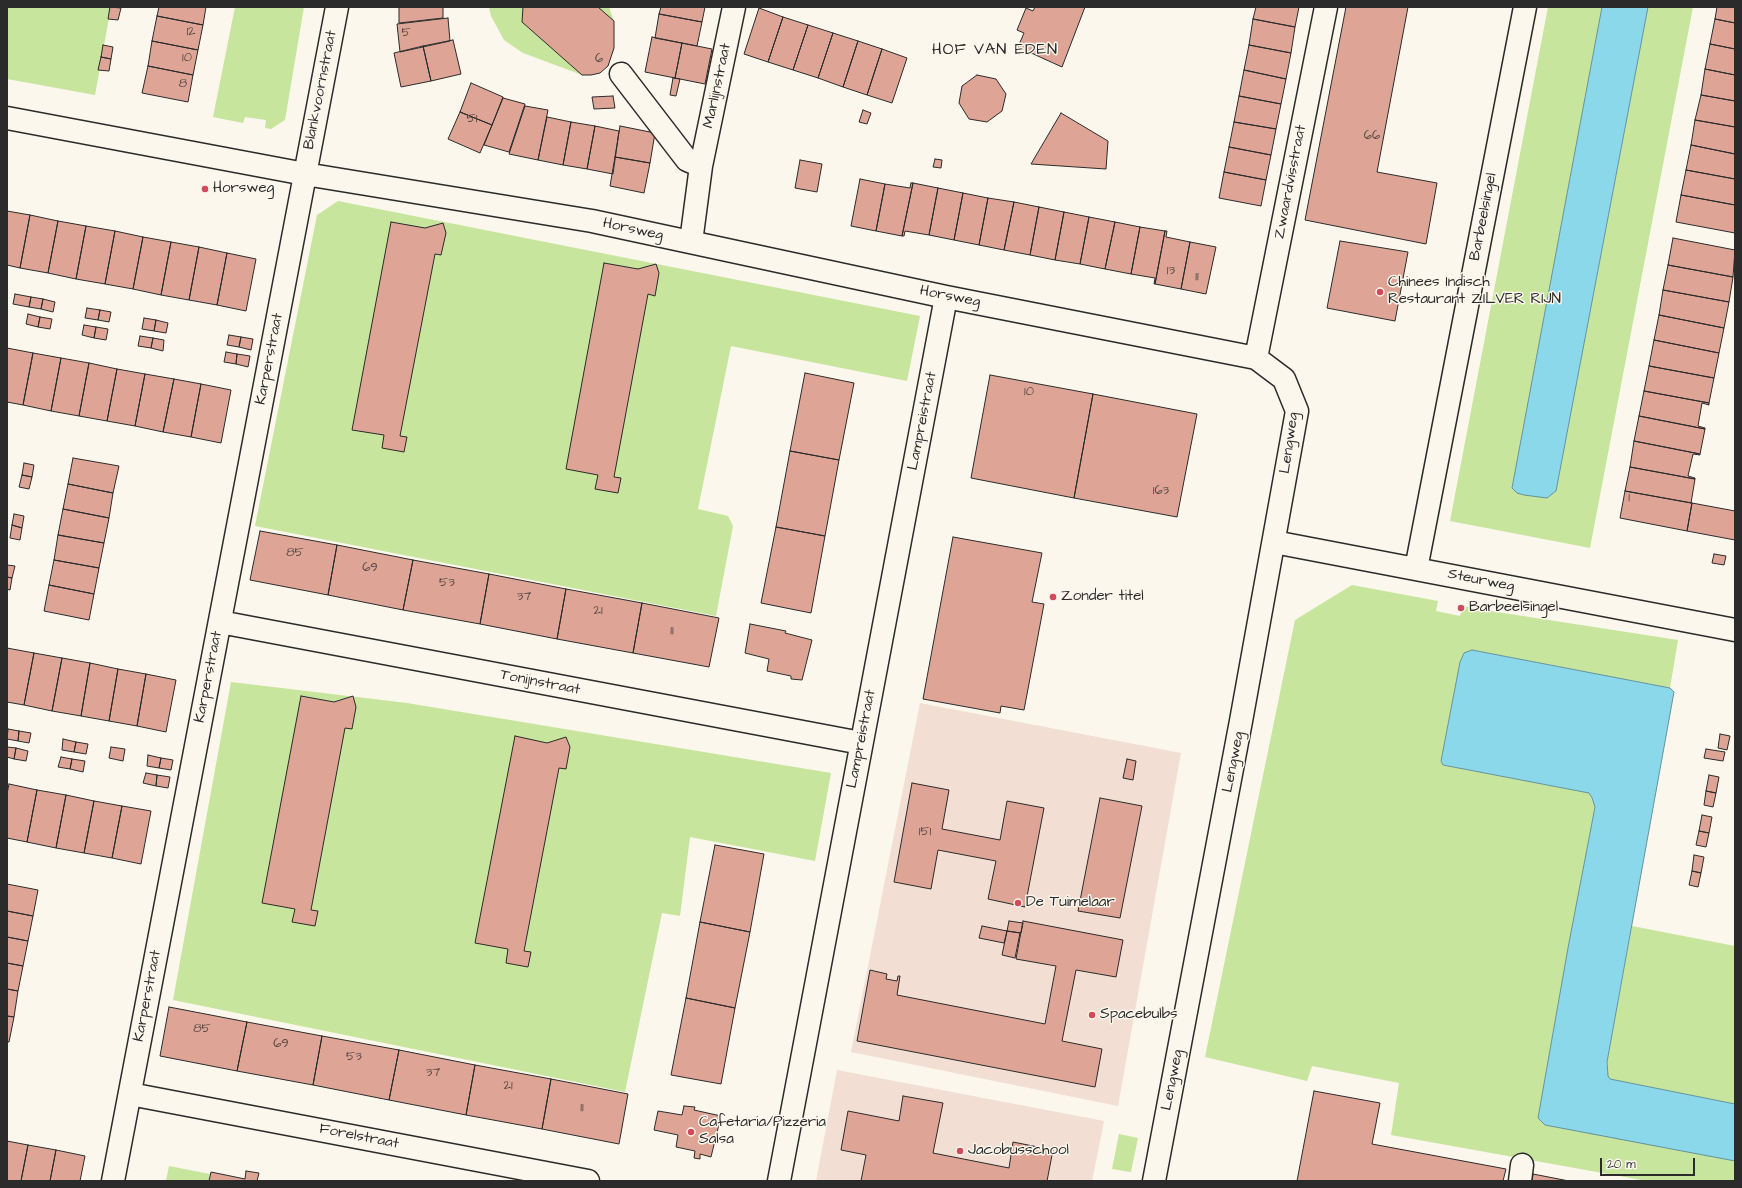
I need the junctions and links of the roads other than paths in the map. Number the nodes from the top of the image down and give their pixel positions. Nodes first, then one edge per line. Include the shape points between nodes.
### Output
1 (337, 7) edge
2 (734, 7) edge
3 (1326, 7) edge
4 (1525, 7) edge
5 (621, 74) dead end
6 (7, 118) edge
7 (702, 166) junction
8 (305, 174) junction
9 (691, 242) junction
10 (946, 297) junction
11 (1256, 358) junction
12 (1274, 542) junction
13 (1416, 569) junction
14 (220, 622) junction
15 (1735, 630) edge
16 (861, 743) junction
17 (130, 1094) junction
18 (114, 1181) edge
19 (588, 1181) edge
20 (779, 1181) edge
21 (1154, 1181) edge

1 - 8 street, Blankvoornstraat
2 - 7 street, Marlijnstraat
3 - 11 street, Zwaardvisstraat
4 - 13 street, Barbeelsingel
5 - 7 street via 687,160
6 - 8 street, Horsweg
7 - 9 street, Marlijnstraat
8 - 9 street, Horsweg via 592,221
8 - 14 street, Karperstraat
9 - 10 street, Horsweg
10 - 11 street, Horsweg
10 - 16 street, Lampreistraat
11 - 12 street, Lengweg via 1284,379 1297,410
12 - 13 street, Steurweg
12 - 21 street, Lengweg
13 - 15 street, Steurweg
14 - 16 street, Tonijnstraat
14 - 17 street, Karperstraat
16 - 20 street, Lampreistraat
17 - 18 street, Karperstraat
17 - 19 street, Forelstraat

